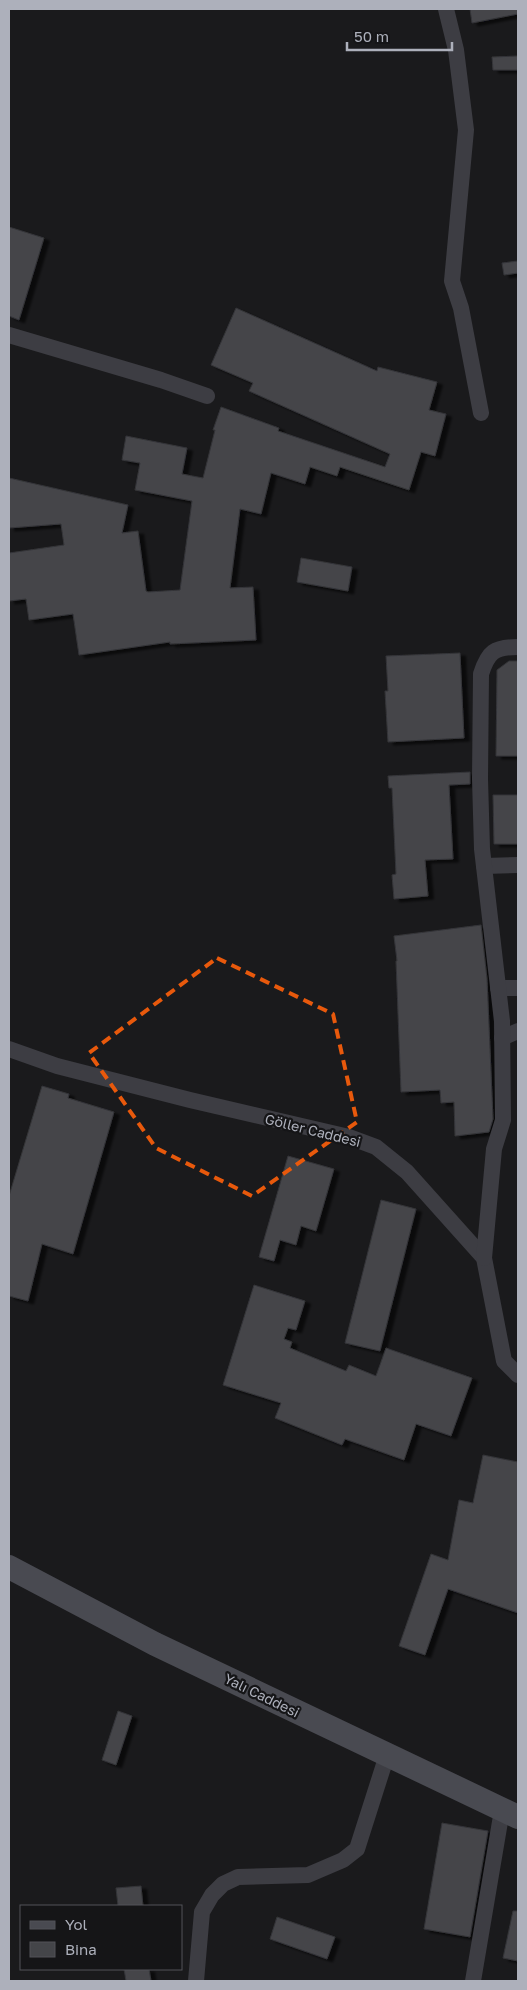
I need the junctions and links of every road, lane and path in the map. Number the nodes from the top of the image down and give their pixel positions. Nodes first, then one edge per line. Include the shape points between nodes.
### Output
1 (446, 9) edge
2 (9, 335) edge
3 (207, 396) dead end
4 (480, 413) dead end
5 (518, 646) edge
6 (518, 865) edge
7 (484, 866) junction
8 (498, 988) junction
9 (518, 988) edge
10 (518, 1031) edge
11 (502, 1038) junction
12 (9, 1049) edge
13 (484, 1258) junction
14 (518, 1375) edge
15 (9, 1567) edge
16 (387, 1755) junction
17 (510, 1813) edge
18 (196, 1981) edge
19 (473, 1981) edge

1 - 4 street via 456,50 466,130 452,281 461,308
2 - 3 street
5 - 7 street via 496,649 486,658 481,674 480,778
6 - 7 street
7 - 8 street
8 - 9 street
8 - 11 street
10 - 11 street
11 - 13 street via 503,1120 494,1149
12 - 13 street, Göller Caddesi via 57,1066 348,1137 376,1147 407,1172
13 - 14 street via 504,1361
15 - 16 street, Yalı Caddesi via 155,1644
16 - 17 street, Yalı Caddesi
16 - 18 street via 356,1849 343,1860 308,1875 238,1877 223,1884 212,1895 202,1912
17 - 19 street

